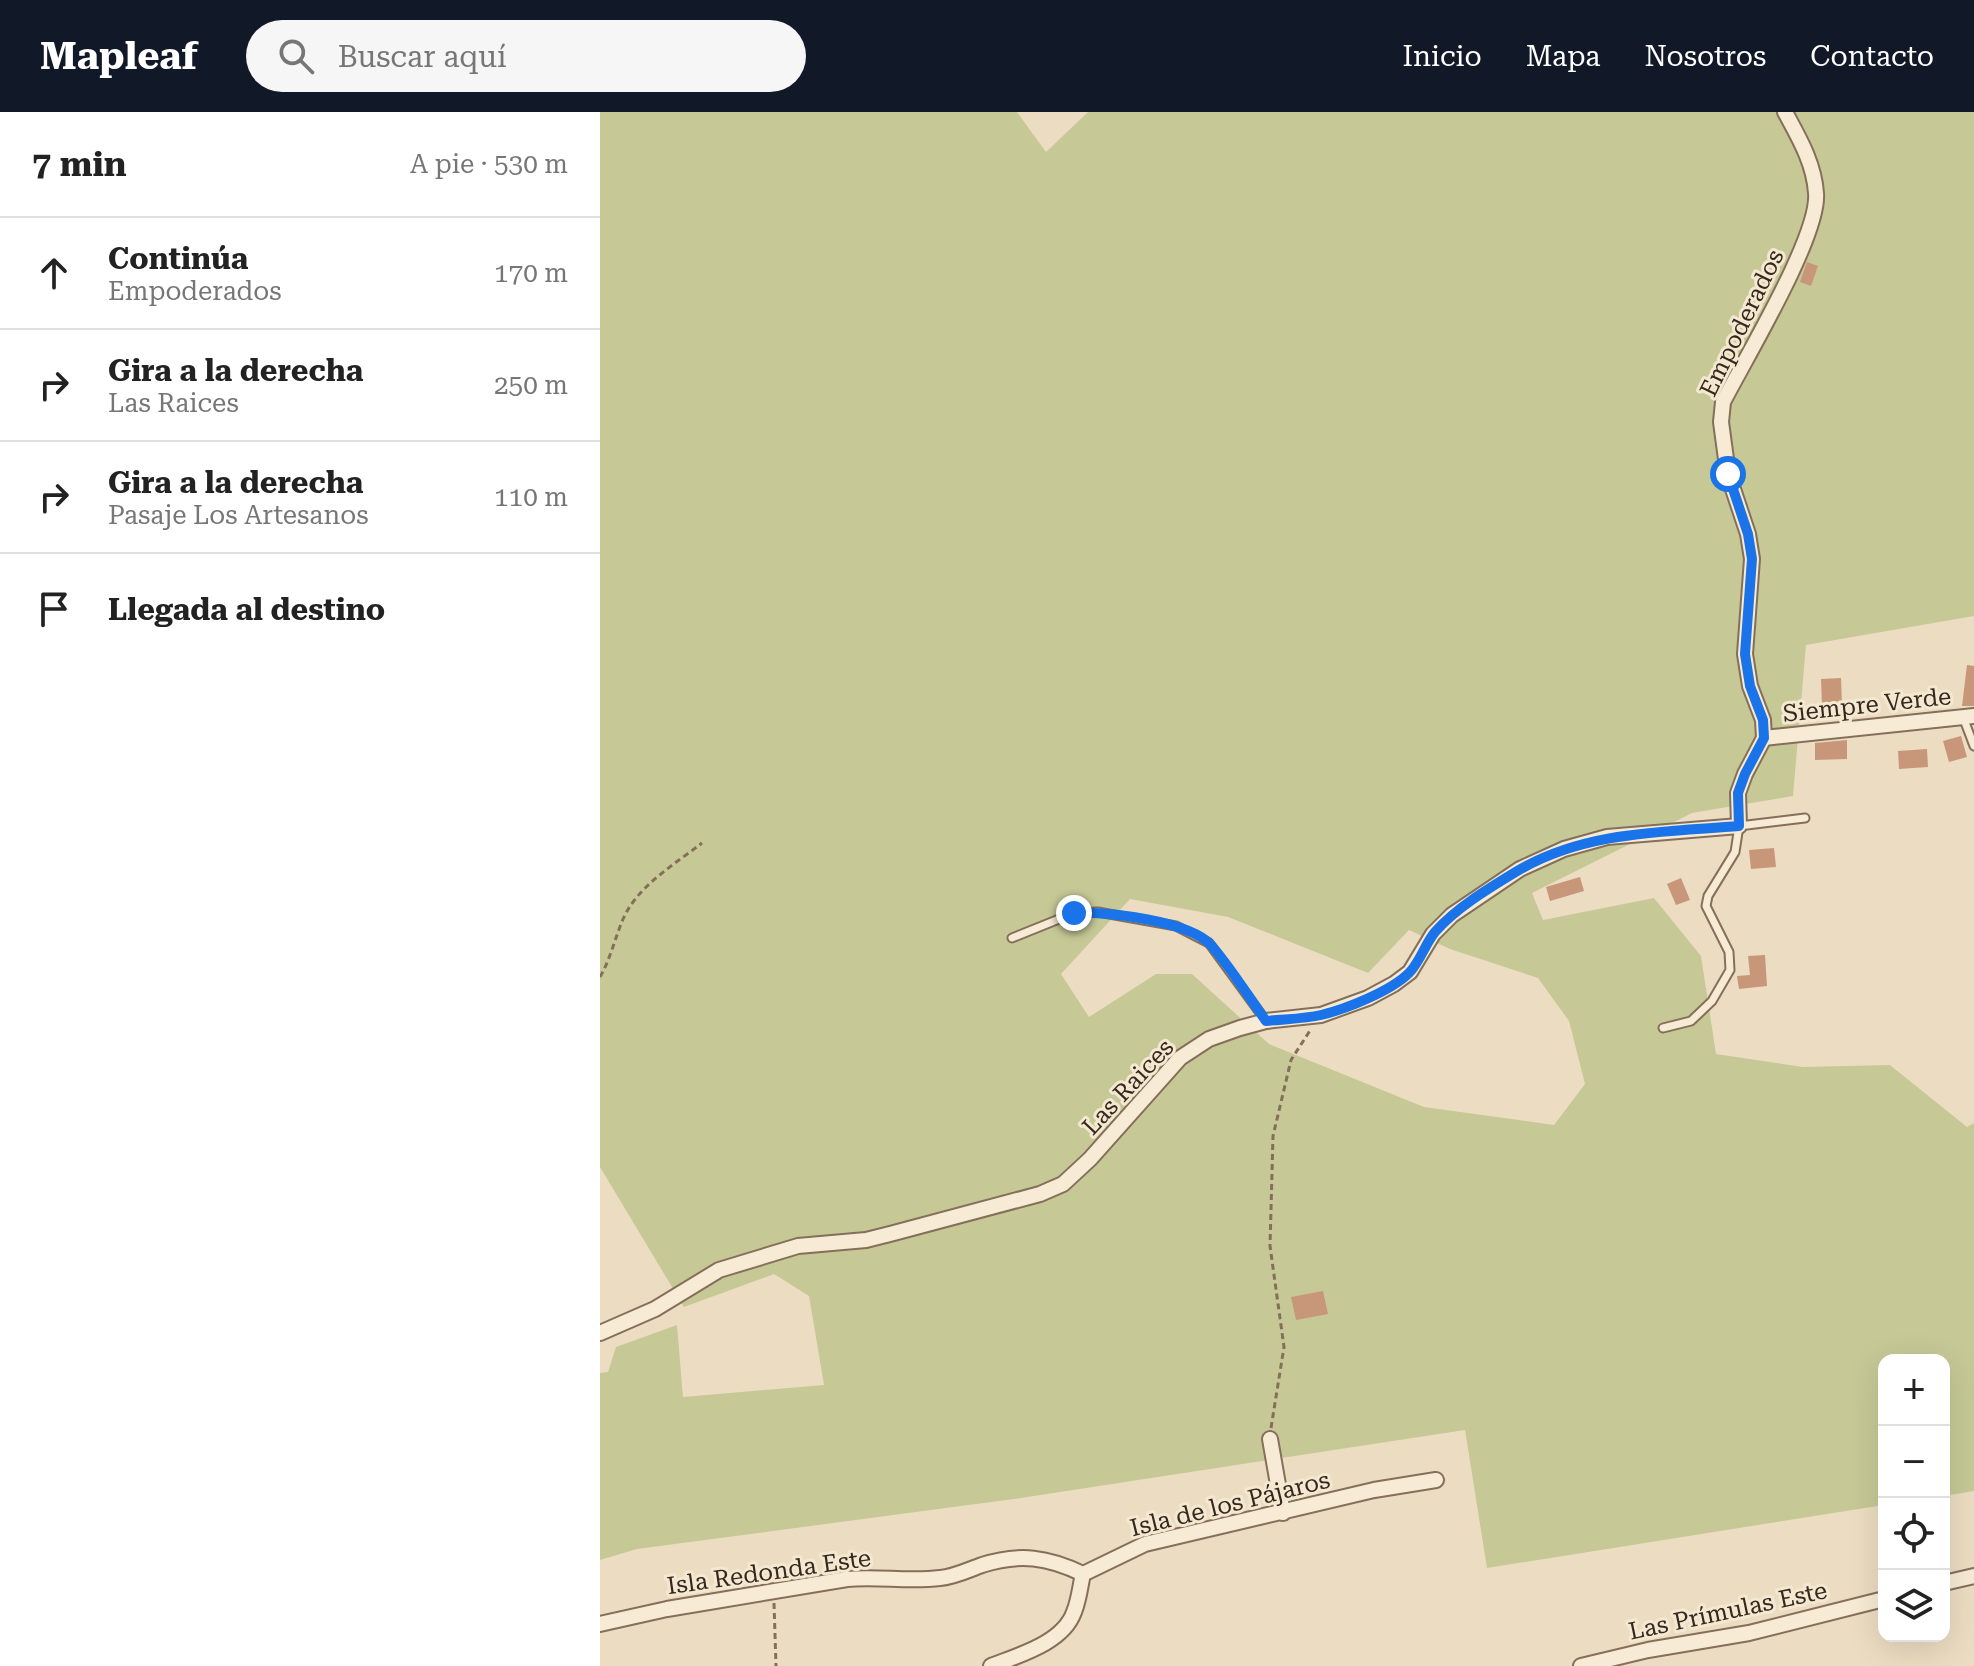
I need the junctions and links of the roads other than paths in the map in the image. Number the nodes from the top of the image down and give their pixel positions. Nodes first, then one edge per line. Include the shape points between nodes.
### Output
1 (1785, 112) edge
2 (1969, 716) edge
3 (1764, 738) junction
4 (1974, 746) edge
5 (1805, 818) dead end
6 (1739, 826) junction
7 (1012, 938) dead end
8 (1266, 1021) junction
9 (1663, 1028) dead end
10 (600, 1333) edge
11 (1270, 1439) road end
12 (1436, 1480) dead end
13 (1283, 1513) junction
14 (1083, 1574) junction
15 (1974, 1576) edge
16 (1950, 1582) edge
17 (1878, 1601) edge
18 (600, 1624) edge
19 (1619, 1661) edge
20 (991, 1666) edge
21 (1581, 1666) edge

1 - 3 street, Empoderados via 1811,164 1817,196 1806,241 1723,402 1721,422 1728,474 1752,559 1745,654
2 - 3 street, Siempre Verde
2 - 4 lane
3 - 6 street via 1738,793
5 - 6 lane, Las Raices
6 - 8 street, Las Raices via 1607,837 1564,849 1520,869 1452,915 1433,934 1410,972 1394,984 1321,1015
6 - 9 lane via 1735,852 1706,906 1722,932 1730,970 1712,1001 1691,1021
7 - 8 lane via 1086,912 1176,926 1209,943
8 - 10 street, Las Raices via 1209,1039 1180,1058 1063,1184 890,1234 798,1246 719,1270 655,1309
11 - 13 street
12 - 13 street, Isla de los Pájaros
13 - 14 street, Isla de los Pájaros via 1145,1544
14 - 18 street, Isla Redonda Este via 1064,1565 1004,1558 943,1578 872,1577
14 - 20 street via 1066,1626 1042,1644
15 - 16 street
17 - 19 street, Las Prímulas Este
19 - 21 street, Las Prímulas Este

